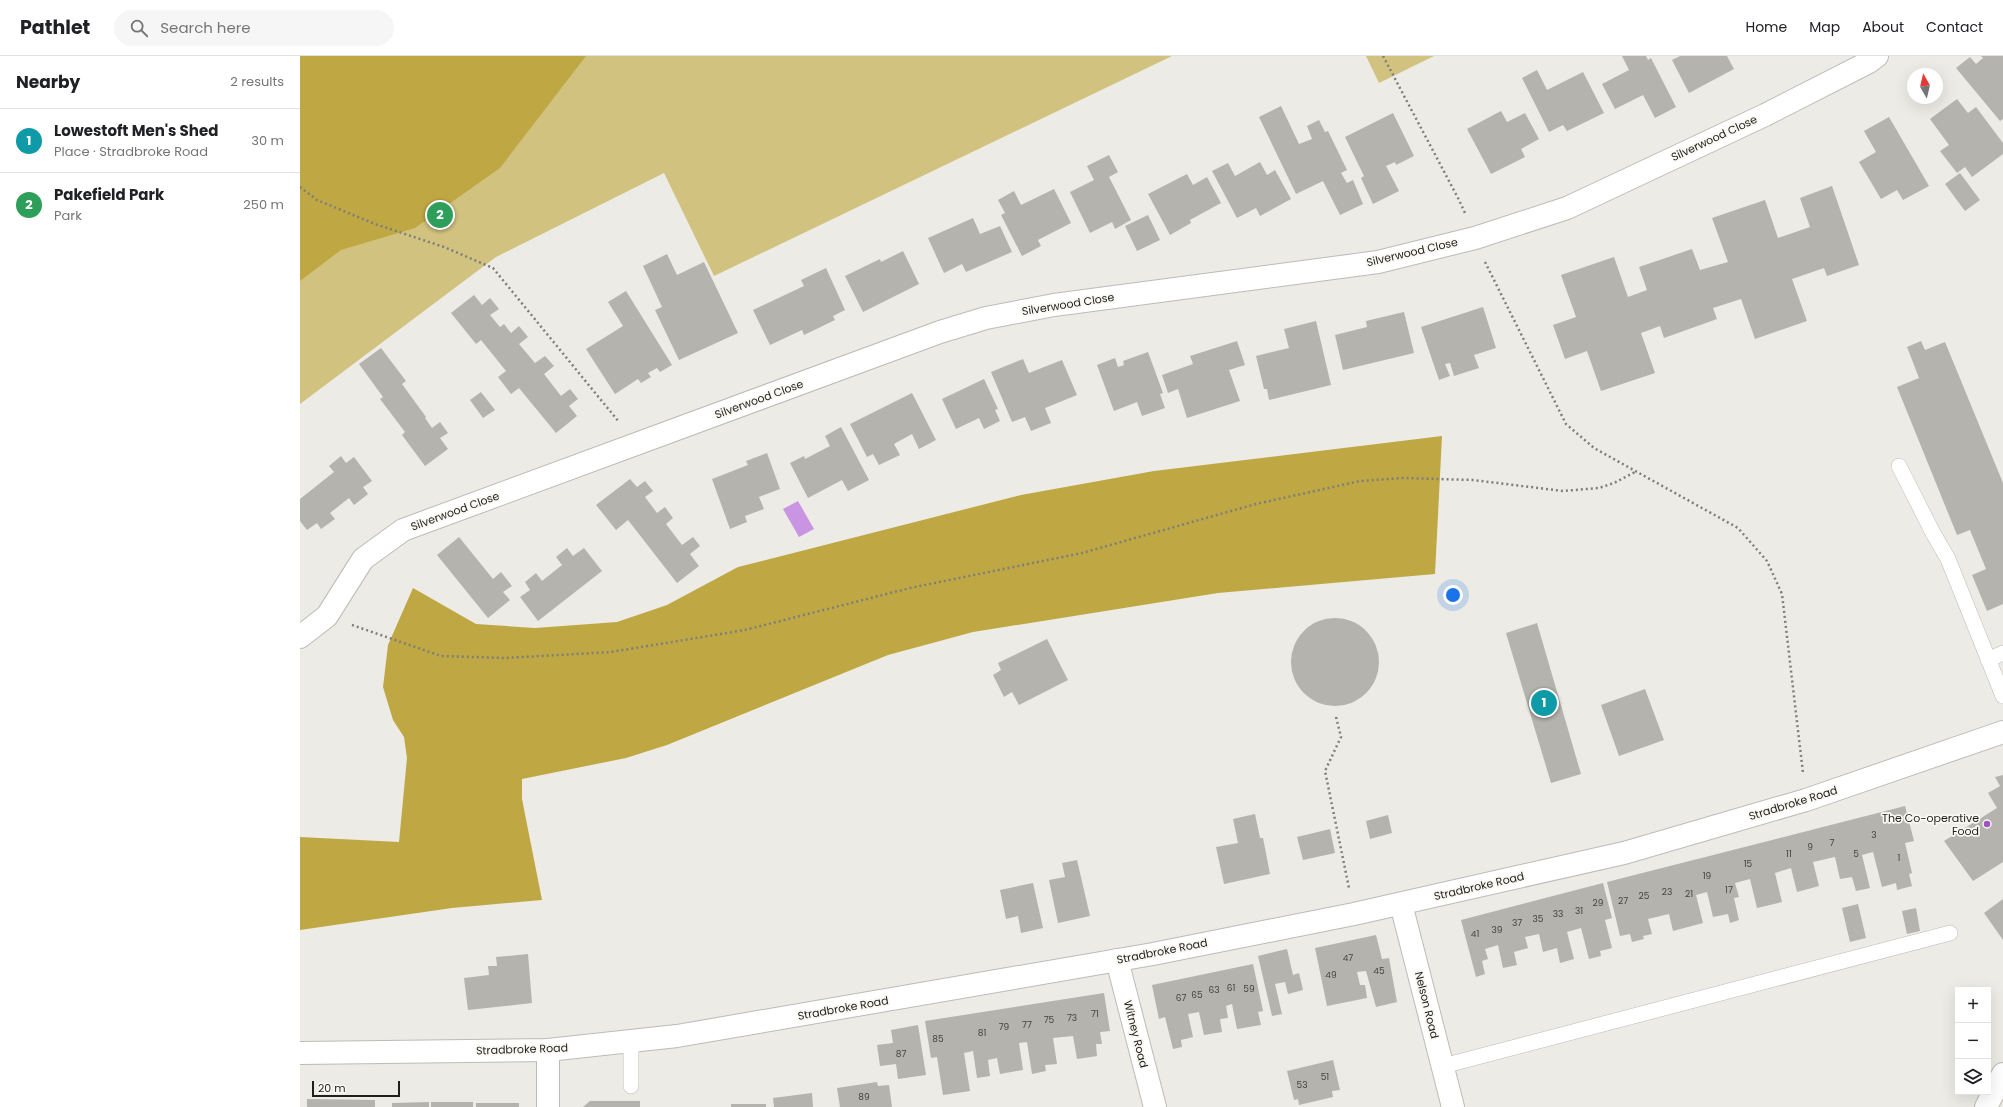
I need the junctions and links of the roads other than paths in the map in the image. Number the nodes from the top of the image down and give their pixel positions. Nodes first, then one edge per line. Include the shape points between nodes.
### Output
1 (1877, 56) edge
2 (1899, 466) dead end
3 (300, 637) edge
4 (2003, 654) edge
5 (1988, 660) junction
6 (2003, 696) edge
7 (2003, 732) edge
8 (1401, 904) junction
9 (1950, 933) dead end
10 (1117, 960) junction
11 (631, 1041) junction
12 (548, 1050) junction
13 (300, 1053) edge
14 (1443, 1066) junction
15 (2003, 1074) edge
16 (631, 1086) dead end
17 (548, 1107) edge
18 (1155, 1107) edge
19 (1453, 1107) edge
20 (1986, 1107) edge

1 - 3 street, Silverwood Close via 1765,114 1567,208 1475,238 1378,262 1054,304 986,318 940,332 403,530 363,559 327,616
2 - 5 lane via 1948,559
4 - 5 lane
5 - 6 lane
7 - 8 street, Stradbroke Road via 1806,800 1624,853
8 - 10 street, Stradbroke Road
8 - 14 street, Nelson Road
9 - 14 lane
10 - 11 street, Stradbroke Road via 677,1036
10 - 18 street, Witney Road
11 - 12 street, Stradbroke Road
11 - 16 lane
12 - 13 street, Stradbroke Road
12 - 17 street
14 - 19 street, Nelson Road
15 - 20 street

